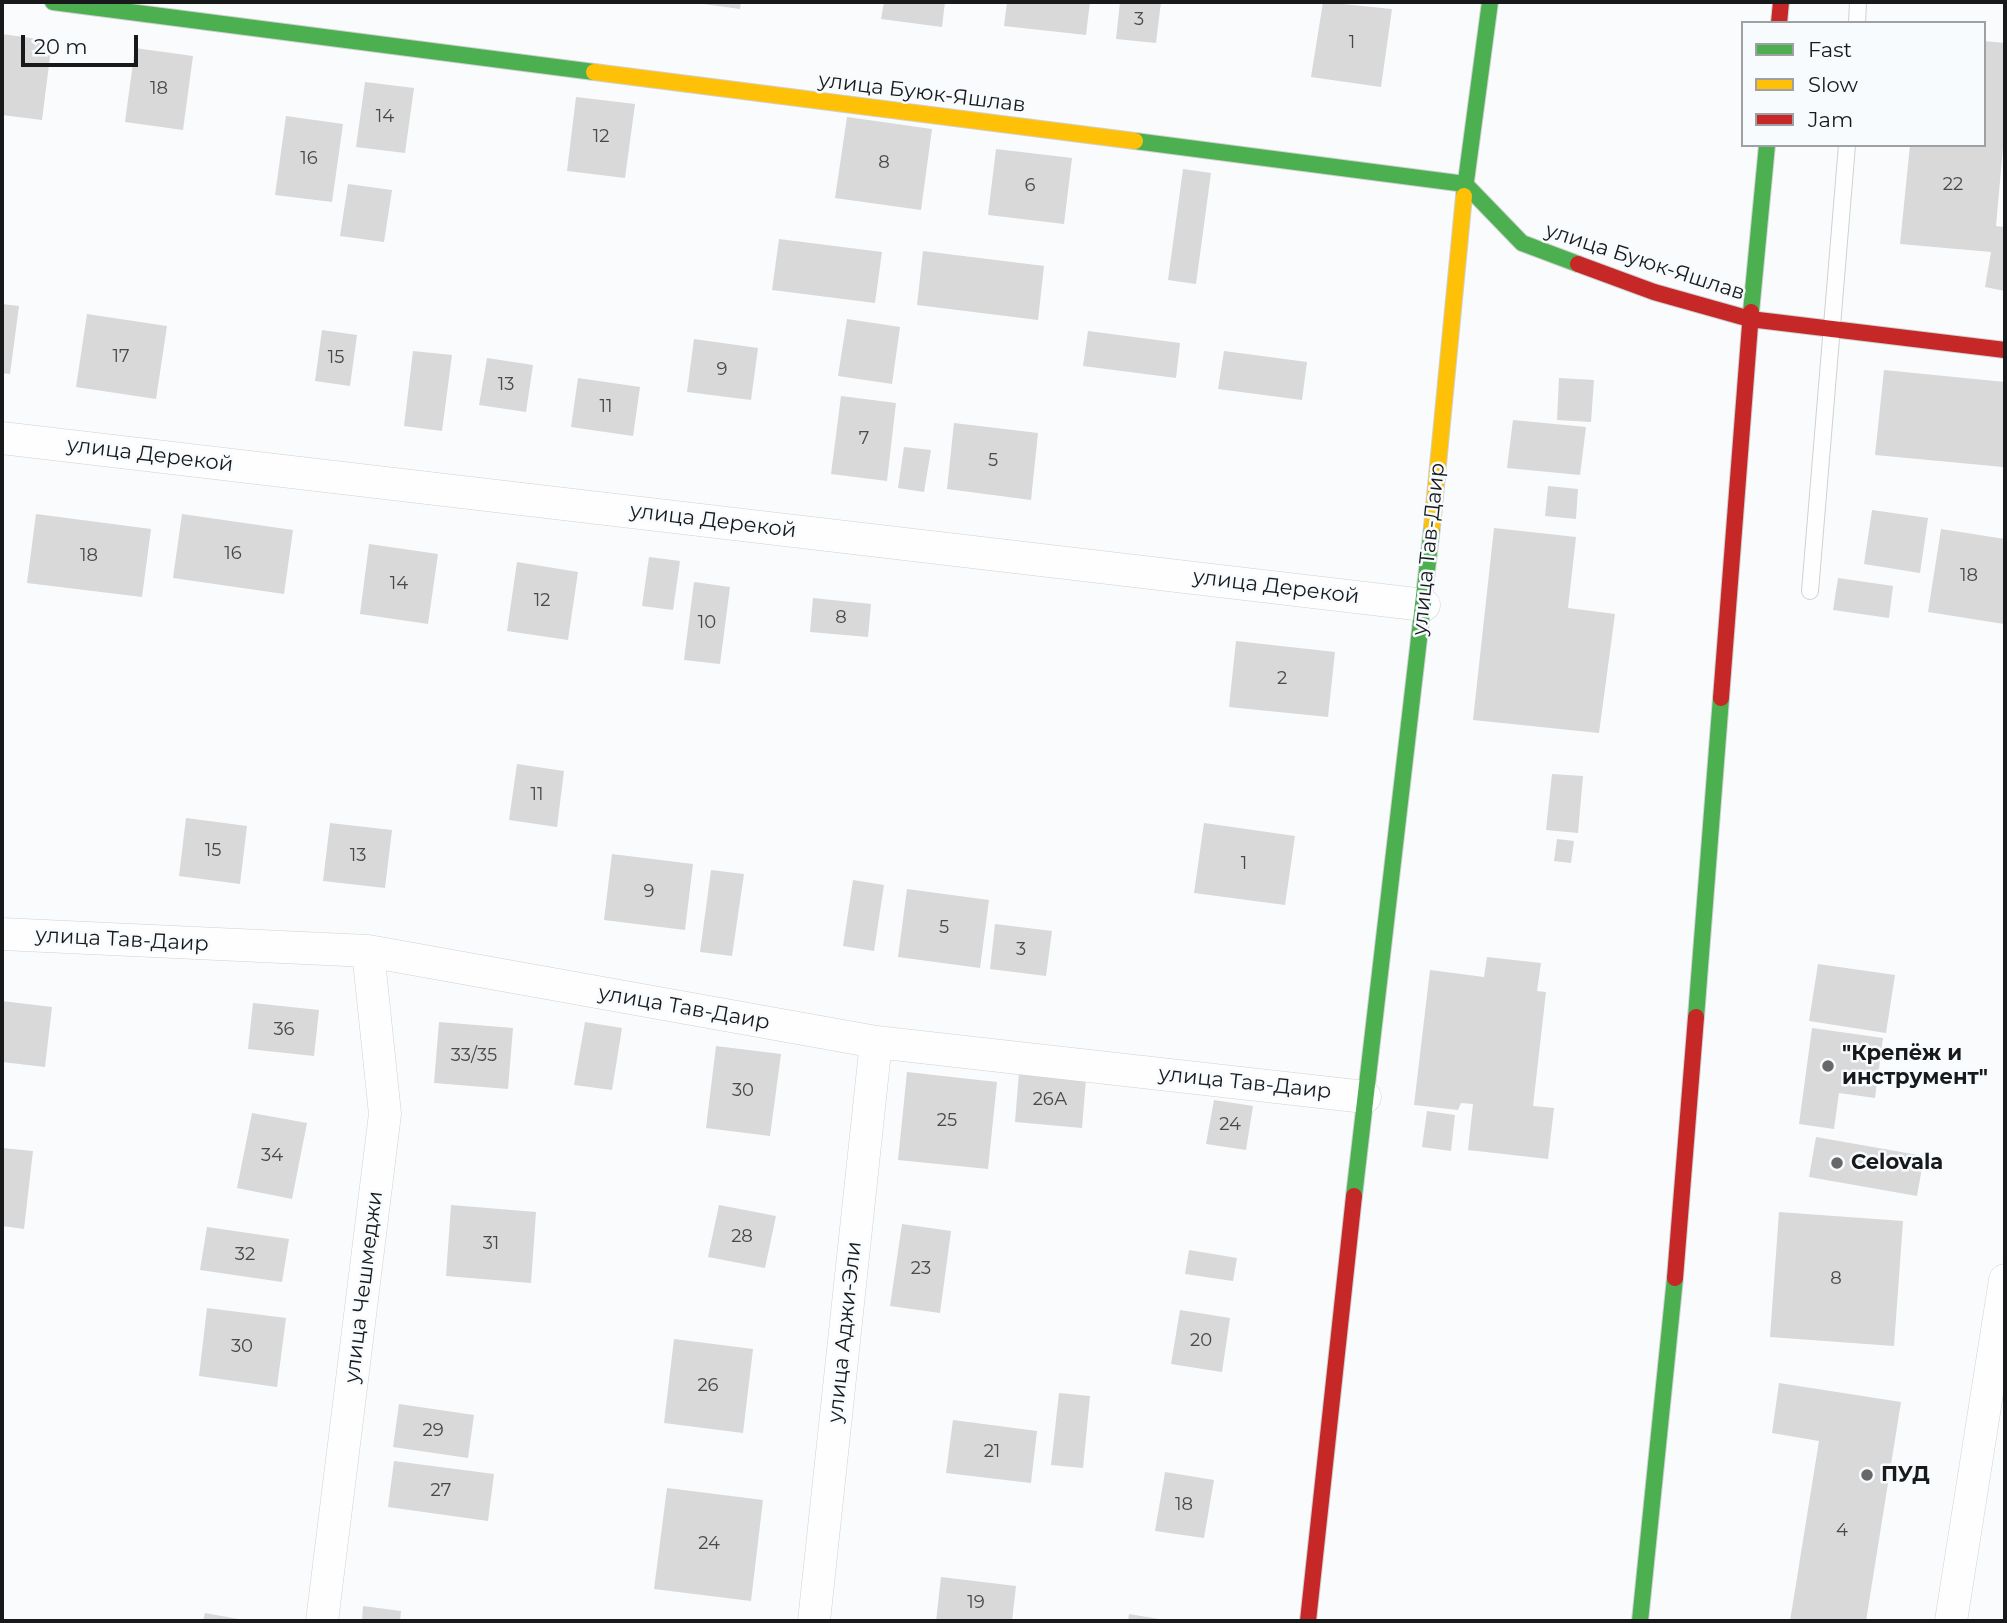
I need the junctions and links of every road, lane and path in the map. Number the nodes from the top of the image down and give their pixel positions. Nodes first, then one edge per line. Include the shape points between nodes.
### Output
1 (53, 2) edge
2 (1490, 2) edge
3 (1781, 2) edge
4 (1858, 2) edge
5 (1779, 21) edge
6 (1857, 21) edge
7 (1767, 147) edge
8 (1847, 147) edge
9 (1465, 184) junction
10 (1750, 319) junction
11 (1832, 329) junction
12 (2005, 350) edge
13 (2, 438) edge
14 (1810, 591) dead end
15 (1423, 605) junction
16 (2, 934) edge
17 (369, 951) junction
18 (876, 1042) junction
19 (1365, 1097) junction
20 (2005, 1280) edge
21 (322, 1621) edge
22 (814, 1621) edge
23 (1308, 1621) edge
24 (1640, 1621) edge
25 (1951, 1621) edge

1 - 9 street, улица Буюк-Яшлав
2 - 9 street, улица Тав-Даир
3 - 5 street
4 - 6 lane
7 - 10 street
8 - 11 lane
9 - 10 street, улица Буюк-Яшлав via 1522,243 1654,292
9 - 15 street, улица Тав-Даир
10 - 11 street, улица Буюк-Яшлав
10 - 24 street via 1676,1272
11 - 12 street, улица Буюк-Яшлав
11 - 14 lane
13 - 15 street, улица Дерекой
15 - 19 street, улица Тав-Даир
16 - 17 street, улица Тав-Даир
17 - 18 street, улица Тав-Даир
17 - 21 street, улица Чешмеджи via 385,1114
18 - 19 street, улица Тав-Даир
18 - 22 street, улица Аджи-Эли
19 - 23 street, улица Тав-Даир
20 - 25 street

